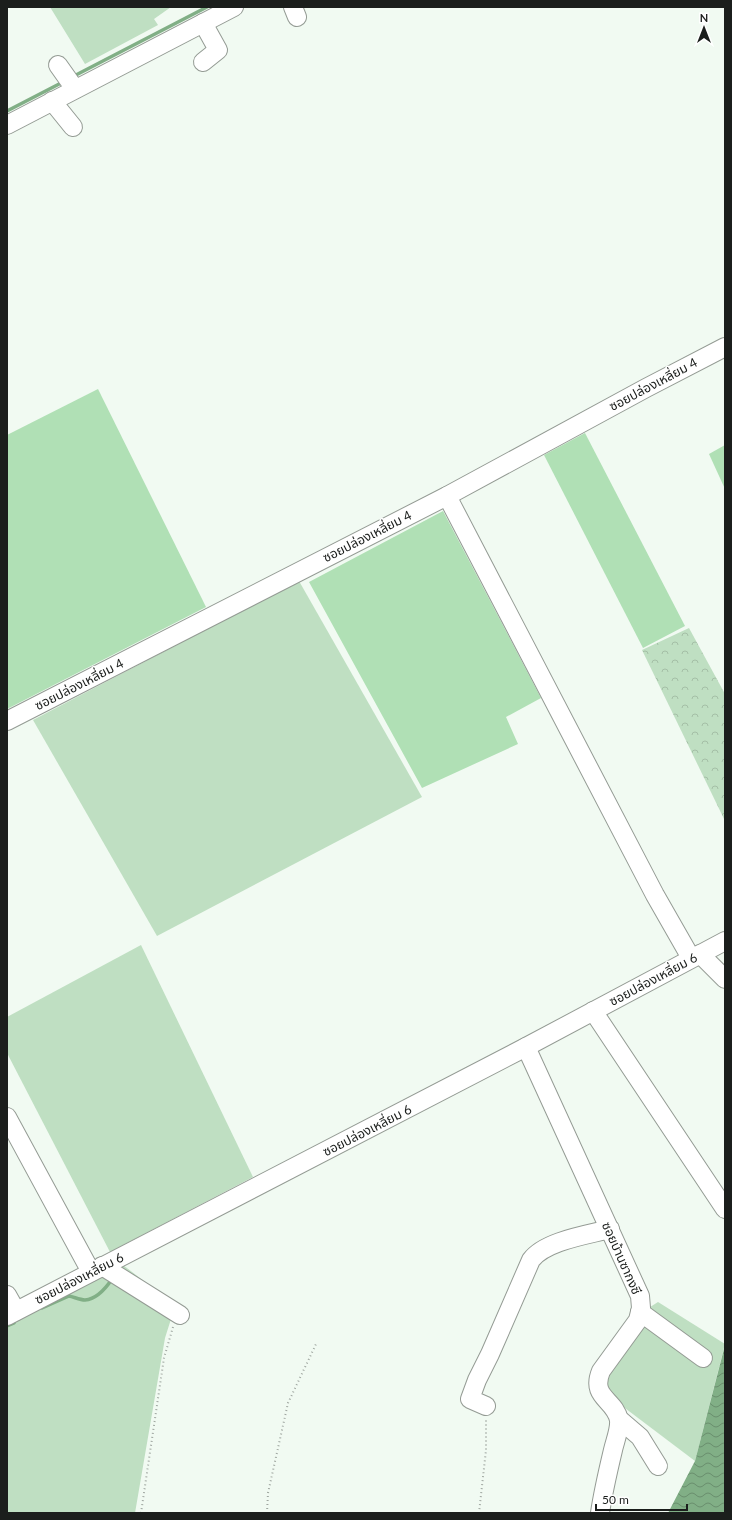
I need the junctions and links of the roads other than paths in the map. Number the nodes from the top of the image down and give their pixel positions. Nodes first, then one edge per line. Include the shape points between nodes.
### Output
1 (234, 7) edge
2 (210, 35) junction
3 (203, 62) dead end
4 (52, 101) junction
5 (7, 125) edge
6 (73, 127) dead end
7 (725, 347) edge
8 (447, 496) junction
9 (7, 721) edge
10 (725, 940) edge
11 (696, 956) junction
12 (725, 979) edge
13 (593, 1011) junction
14 (526, 1047) junction
15 (7, 1117) edge
16 (725, 1209) edge
17 (610, 1229) junction
18 (97, 1269) junction
19 (7, 1295) edge
20 (640, 1312) junction
21 (177, 1313) road end
22 (12, 1314) edge
23 (703, 1358) dead end
24 (486, 1406) road end
25 (619, 1419) junction
26 (658, 1466) dead end
27 (600, 1513) edge

1 - 2 street
2 - 3 street via 218,50
2 - 4 street via 68,79
4 - 5 street
4 - 6 street
7 - 8 street, ซอยปล่องเหลี่ยม 4
8 - 9 street, ซอยปล่องเหลี่ยม 4
8 - 11 street via 655,895
10 - 11 street, ซอยปล่องเหลี่ยม 6
11 - 12 street
11 - 13 street, ซอยปล่องเหลี่ยม 6
13 - 14 street, ซอยปล่องเหลี่ยม 6
13 - 16 street
14 - 17 street, ซอยบ้านซากงซี
14 - 18 street, ซอยปล่องเหลี่ยม 6
15 - 18 street
17 - 20 street, ซอยบ้านซากงซี via 640,1296
17 - 24 street via 562,1242 536,1254 470,1399
18 - 21 street
18 - 22 street, ซอยปล่องเหลี่ยม 6
19 - 22 street
20 - 23 street
20 - 25 street, ซอยบ้านซากงซี via 638,1320 599,1377 600,1394
25 - 26 street, ซอยบ้านซากงซี via 640,1437
25 - 27 street

